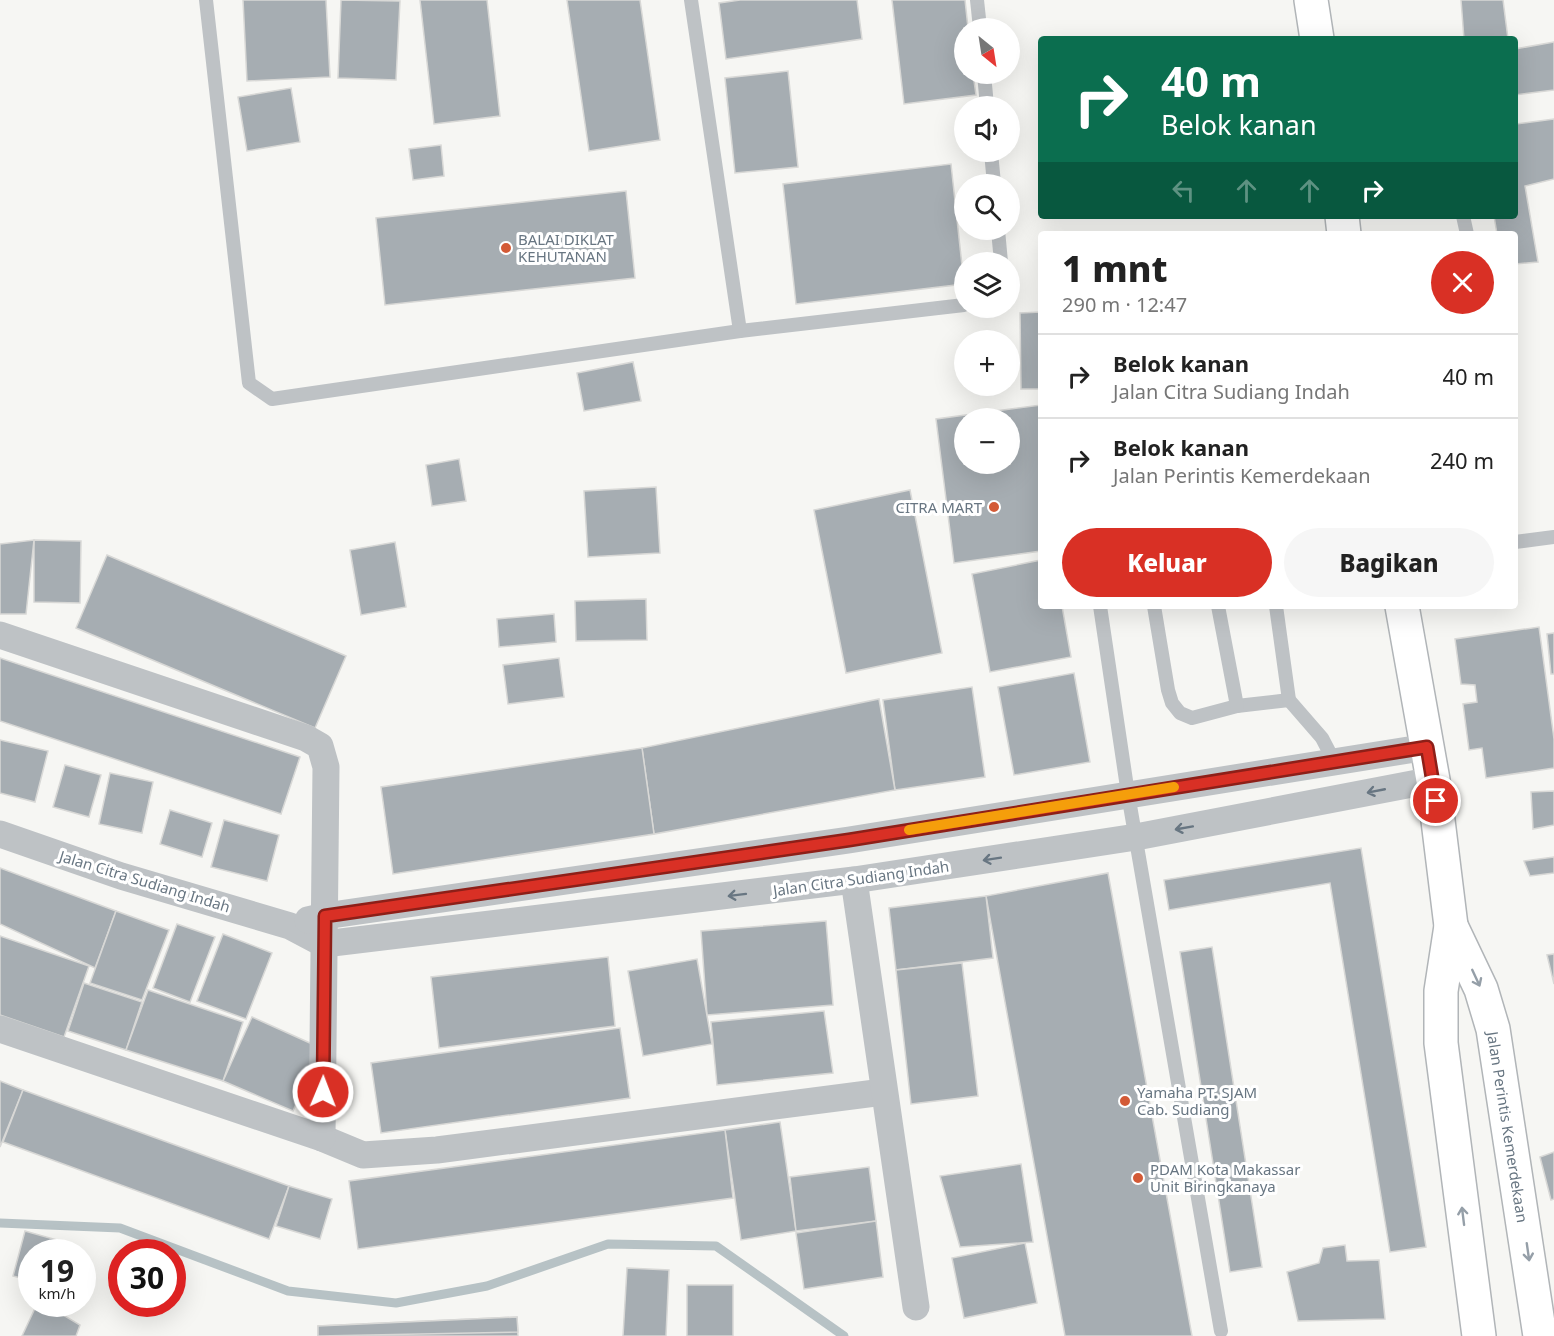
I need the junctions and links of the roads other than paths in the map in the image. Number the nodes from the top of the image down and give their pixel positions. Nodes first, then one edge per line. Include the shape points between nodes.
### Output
1 (206, 0) edge
2 (691, 0) edge
3 (977, 0) edge
4 (1311, 0) edge
5 (979, 18) edge
6 (1317, 36) edge
7 (954, 306) edge
8 (740, 331) junction
9 (1554, 537) edge
10 (1518, 542) edge
11 (1100, 609) edge
12 (1154, 609) edge
13 (1219, 609) edge
14 (1276, 609) edge
15 (1403, 609) edge
16 (0, 635) edge
17 (1289, 700) junction
18 (1237, 706) junction
19 (1427, 747) junction
20 (1335, 763) junction
21 (1433, 780) junction
22 (1128, 794) junction
23 (0, 834) edge
24 (1136, 837) junction
25 (654, 868) junction
26 (854, 880) junction
27 (659, 904) junction
28 (325, 916) junction
29 (290, 926) junction
30 (1451, 926) junction
31 (324, 944) junction
32 (0, 1029) edge
33 (884, 1092) junction
34 (322, 1138) junction
35 (916, 1307) dead end
36 (1221, 1331) dead end
37 (1479, 1336) edge
38 (1540, 1336) edge

1 - 8 lane via 249,383 259,392 272,399
2 - 8 lane
3 - 5 lane
4 - 6 highway
7 - 8 lane
9 - 10 lane
11 - 22 lane
12 - 18 lane via 1168,690 1180,713 1192,718
13 - 18 lane
14 - 17 lane
15 - 19 highway, Jalan Perintis Kemerdekaan
16 - 28 street via 320,746 326,767
17 - 18 lane
17 - 20 lane via 1322,738
19 - 20 street
19 - 21 highway, Jalan Perintis Kemerdekaan
20 - 22 street
21 -> 24 street, Jalan Citra Sudiang Indah
21 - 30 highway, Jalan Perintis Kemerdekaan
22 - 24 lane
22 - 25 street
23 - 29 street, Jalan Citra Sudiang Indah via 121,876
24 -> 26 street, Jalan Citra Sudiang Indah
24 - 36 lane
25 - 27 street
25 - 28 street
26 -> 27 street, Jalan Citra Sudiang Indah
26 - 33 street
27 - 31 street, Jalan Citra Sudiang Indah
28 - 29 street
28 - 31 street
29 - 31 street, Jalan Citra Sudiang Indah
37 -> 30 highway, Jalan Perintis Kemerdekaan via 1441,1043 1442,991
30 -> 38 highway, Jalan Perintis Kemerdekaan via 1480,989 1493,1029
31 - 34 street
32 - 34 street
33 - 34 street via 437,1150 363,1155
33 - 35 street

